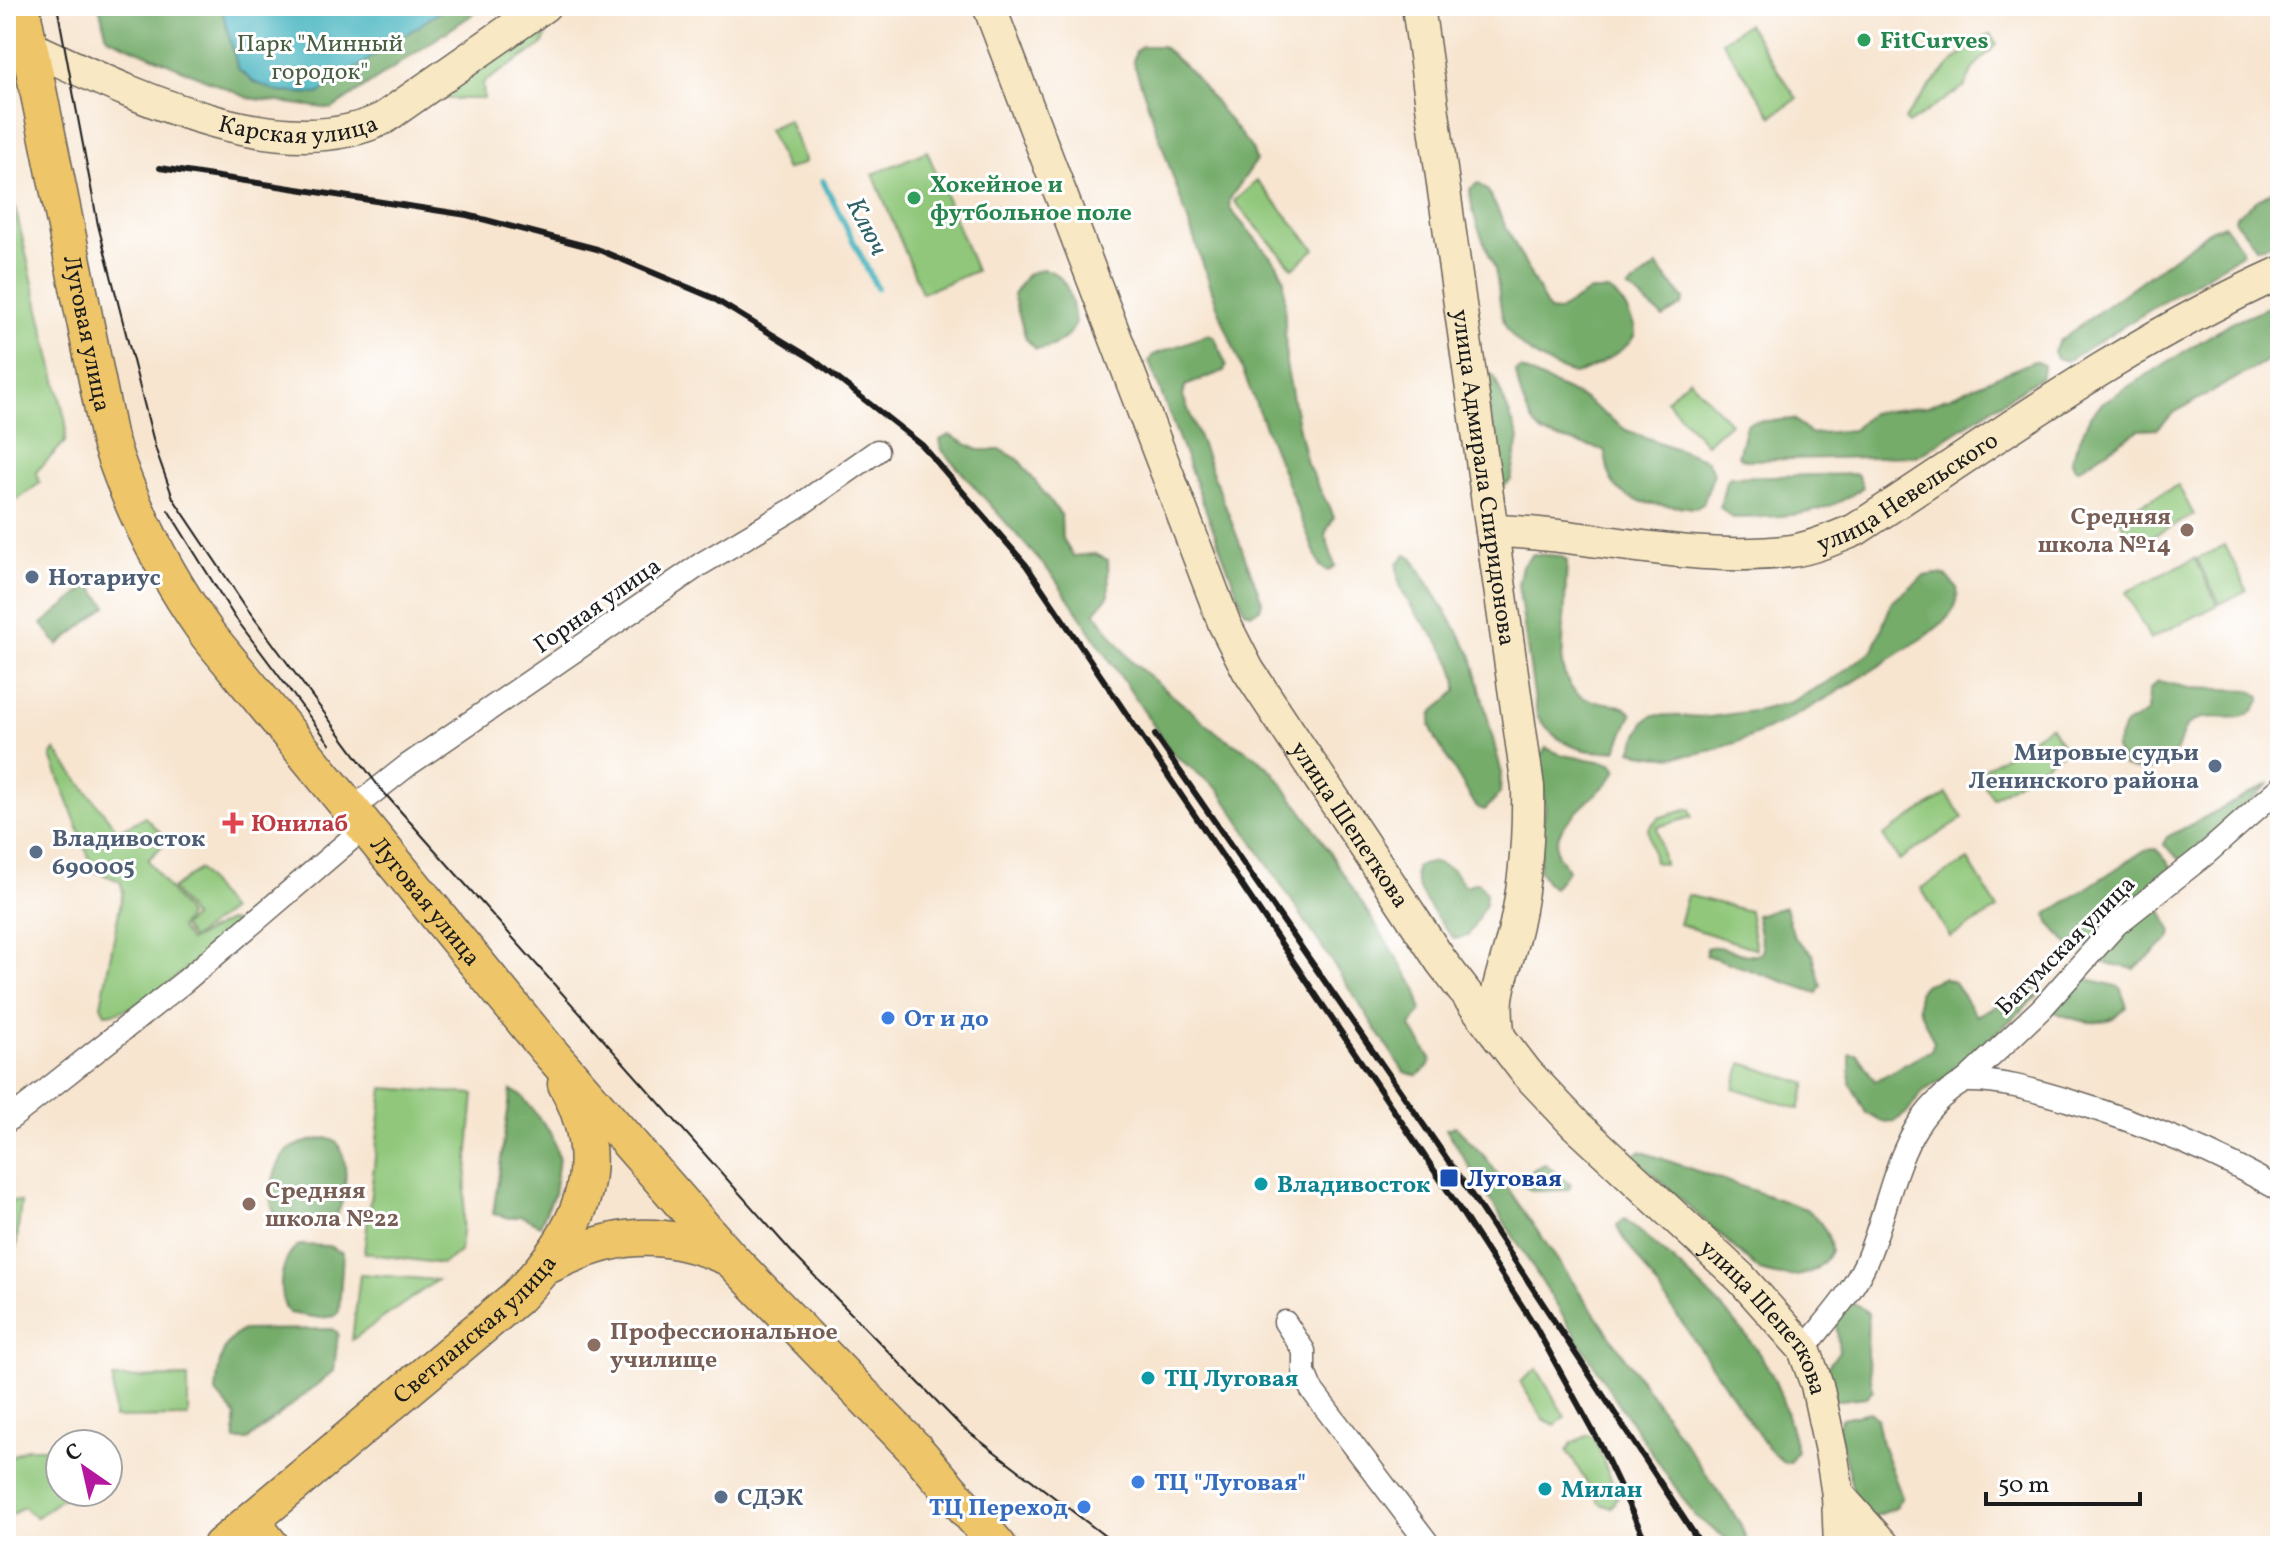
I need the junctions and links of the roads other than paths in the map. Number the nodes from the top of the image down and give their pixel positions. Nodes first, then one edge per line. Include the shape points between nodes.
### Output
1 (21, 6) edge
2 (544, 6) edge
3 (989, 6) edge
4 (1418, 6) edge
5 (30, 47) junction
6 (2280, 273) edge
7 (877, 451) dead end
8 (1492, 531) junction
9 (2280, 788) edge
10 (358, 819) junction
11 (1511, 947) junction
12 (1451, 975) junction
13 (1499, 1038) junction
14 (547, 1049) junction
15 (1965, 1081) junction
16 (6, 1122) edge
17 (2280, 1190) edge
18 (730, 1258) junction
19 (549, 1265) junction
20 (1285, 1322) dead end
21 (1804, 1349) junction
22 (1838, 1495) junction
23 (261, 1533) edge
24 (221, 1546) edge
25 (998, 1546) edge
26 (1430, 1546) edge
27 (1840, 1546) edge
28 (1884, 1546) edge

1 - 5 main road, Луговая улица
2 - 5 main road, Карская улица via 384,118 334,135 278,134 217,121
3 - 12 main road, улица Шепеткова via 1234,644
4 - 8 main road, улица Адмирала Спиридонова
5 - 10 main road, Луговая улица via 109,439 125,488 175,589
6 - 8 main road, улица Невельского via 2124,356 1855,530 1830,540 1780,552 1671,550
7 - 10 street, Горная улица via 701,564 408,765
8 - 11 main road, улица Адмирала Спиридонова via 1528,787 1527,854
9 - 15 street, Батумская улица via 2117,924 2042,1008
10 - 14 main road, Луговая улица
10 - 16 street, Горная улица via 185,981
11 - 12 main road via 1486,977 1470,981
11 - 13 main road, улица Адмирала Спиридонова via 1497,988
12 - 13 main road, улица Шепеткова
13 - 21 main road, улица Шепеткова via 1546,1095 1752,1288
14 - 18 main road, Луговая улица
14 - 19 main road, Светланская улица via 573,1096 588,1144 587,1192
15 - 17 street via 2018,1086 2126,1117 2226,1158
15 - 21 street, Батумская улица via 1933,1104 1902,1151 1864,1265
18 - 19 main road via 688,1240 639,1236 585,1247
18 - 25 main road, Луговая улица via 856,1385
19 - 23 main road, Светланская улица
20 - 26 street via 1304,1351 1311,1389
21 - 22 main road, улица Шепеткова via 1824,1414
22 - 27 main road, улица Шепеткова
22 - 28 main road
23 - 24 main road, Светланская улица

